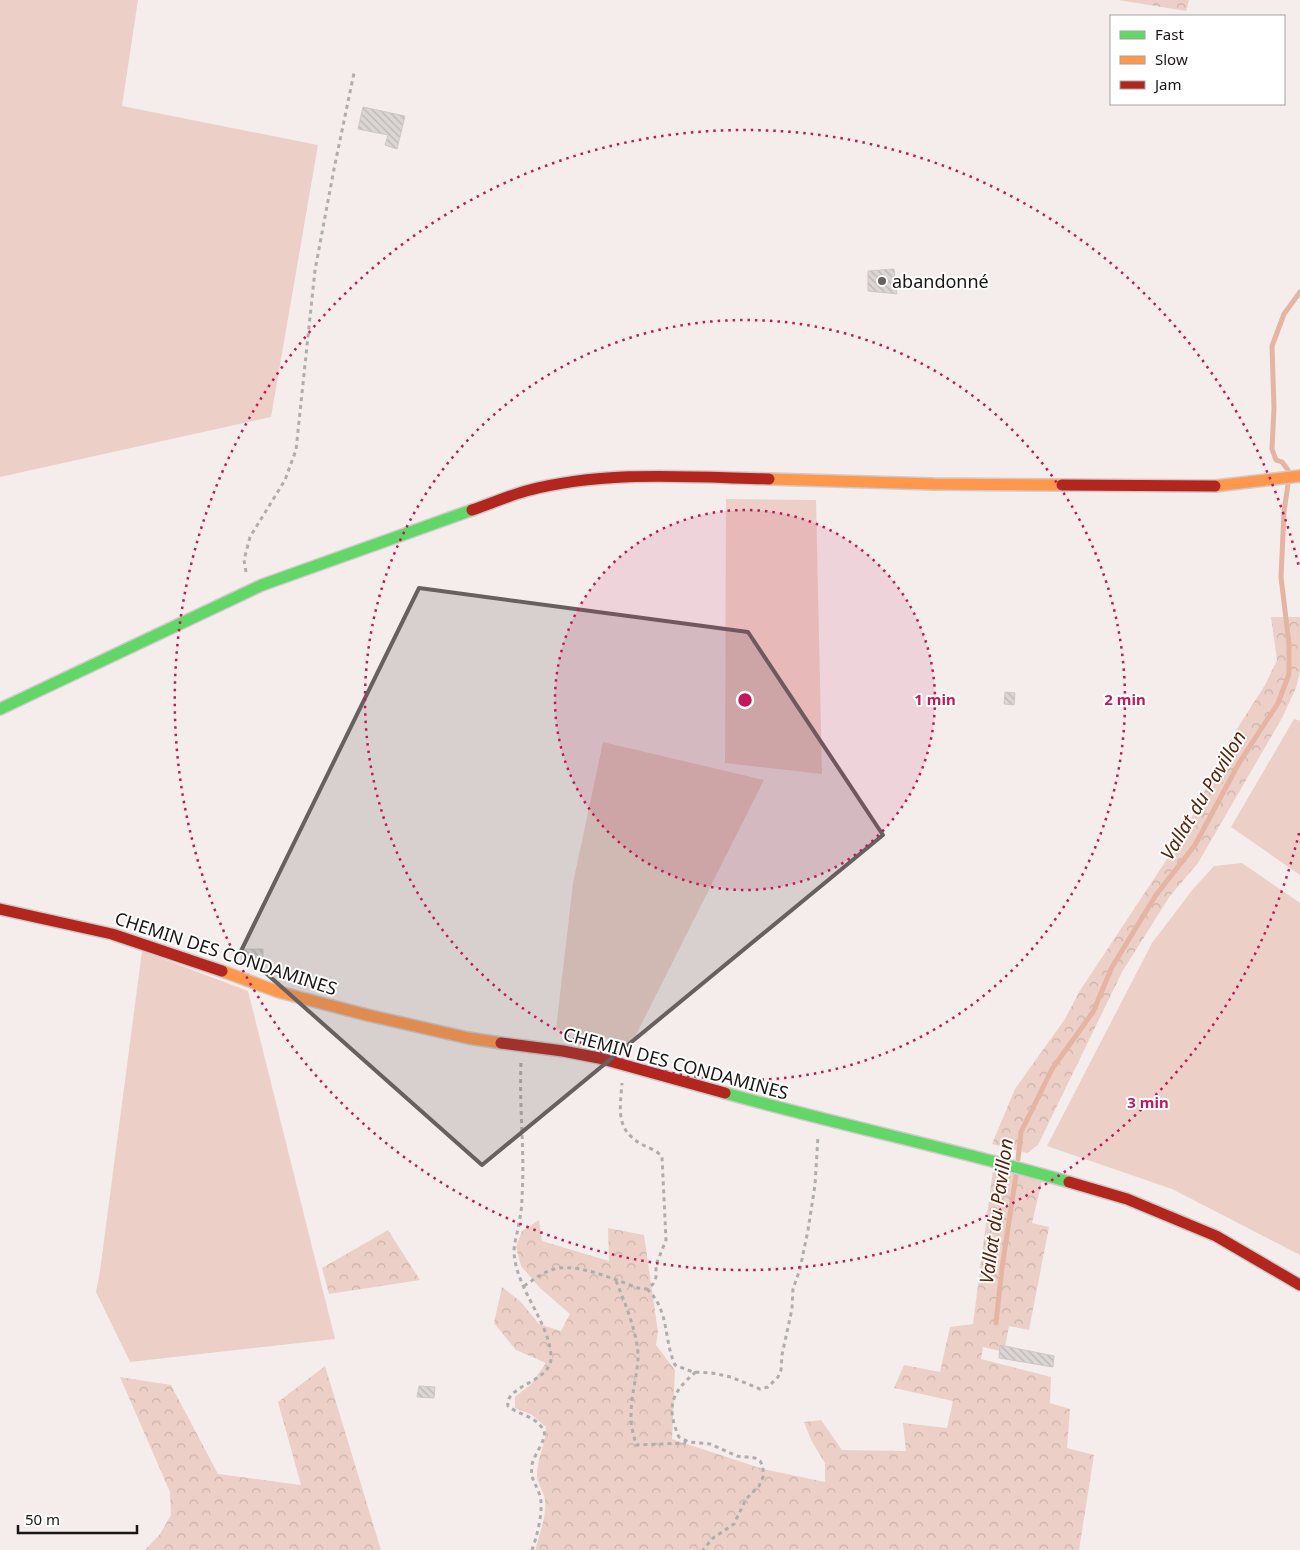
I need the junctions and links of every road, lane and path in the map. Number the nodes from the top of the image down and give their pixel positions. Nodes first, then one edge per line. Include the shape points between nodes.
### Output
1 (354, 73) dead end
2 (1293, 477) edge
3 (248, 592) junction
4 (0, 709) edge
5 (0, 909) edge
6 (522, 1045) junction
7 (623, 1065) junction
8 (823, 1119) junction
9 (616, 1280) junction
10 (1300, 1285) edge
11 (524, 1286) junction
12 (647, 1289) junction
13 (696, 1372) junction
14 (689, 1442) junction
15 (532, 1550) edge
16 (703, 1550) edge

1 - 3 path via 315,270 296,450 285,480 250,537 244,560
2 - 3 street via 1210,487 646,476 584,480 526,491
3 - 4 street
5 - 6 street, CHEMIN DES CONDAMINES via 112,934 279,992 367,1015 468,1038
6 - 7 street, CHEMIN DES CONDAMINES
6 - 11 path via 523,1195 514,1252
7 - 8 street, CHEMIN DES CONDAMINES
7 - 12 path via 620,1116 626,1132 662,1157 666,1240 656,1265 656,1277
8 - 10 street, CHEMIN DES CONDAMINES via 1009,1165 1127,1199 1216,1236
8 - 13 path via 817,1140 808,1230 793,1289 792,1310 778,1377 768,1387 760,1389 731,1377
9 - 11 path via 585,1270 558,1268
9 - 12 path
9 - 14 path via 636,1338 638,1357 630,1417 636,1445
11 - 15 path via 549,1340 551,1358 545,1372 510,1396 507,1402 514,1411 532,1418 544,1433 532,1462 531,1475 540,1494 541,1508
12 - 13 path via 659,1304 675,1365
13 - 14 path via 679,1388 671,1412 679,1437
14 - 16 path via 710,1444 738,1456 755,1458 762,1466 763,1477 759,1486 746,1499 734,1524 713,1538

